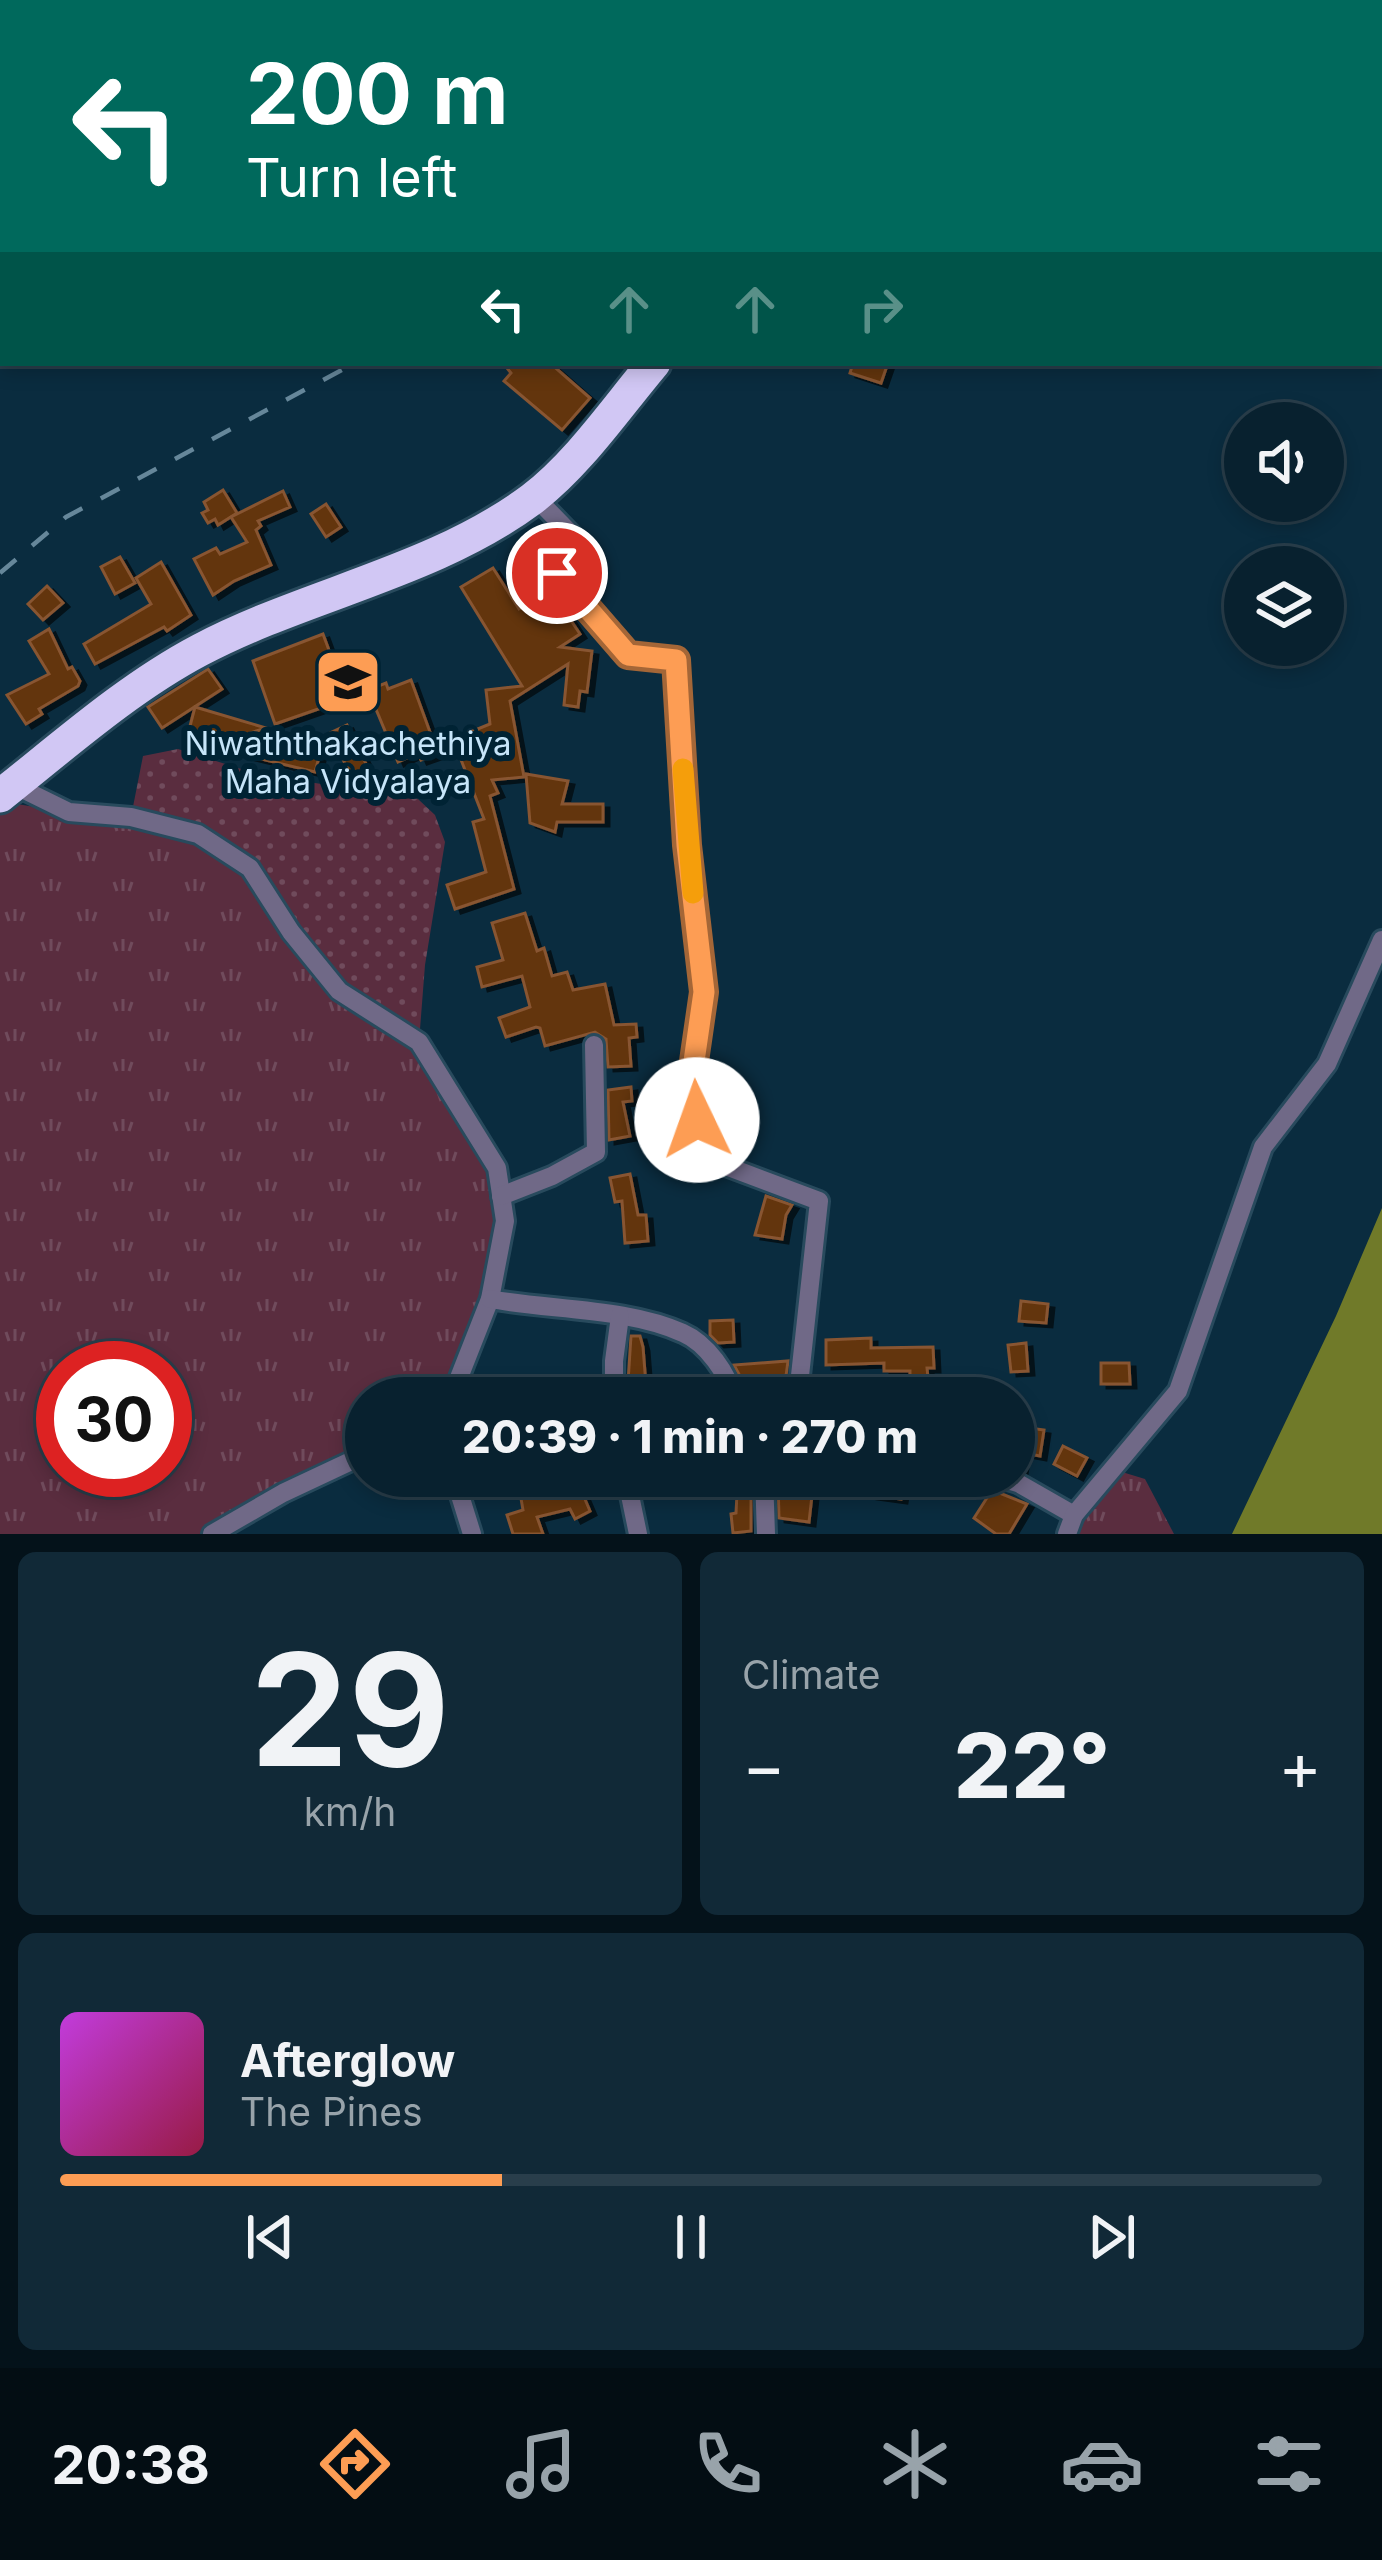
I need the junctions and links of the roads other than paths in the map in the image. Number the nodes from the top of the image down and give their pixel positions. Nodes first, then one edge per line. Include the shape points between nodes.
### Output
1 (651, 366) edge
2 (535, 496) junction
3 (7, 790) edge
4 (1382, 940) edge
5 (594, 1045) dead end
6 (501, 1196) junction
7 (490, 1299) junction
8 (620, 1316) junction
9 (459, 1377) edge
10 (615, 1377) edge
11 (723, 1377) edge
12 (800, 1377) edge
13 (345, 1464) edge
14 (1035, 1496) edge
15 (461, 1497) edge
16 (630, 1497) edge
17 (765, 1497) edge
18 (1071, 1524) edge
19 (212, 1534) edge
20 (472, 1534) edge
21 (638, 1534) edge
22 (766, 1534) edge

1 - 2 highway
2 - 3 highway via 446,548 192,654
2 - 12 street via 573,536 557,573 614,643 628,655 676,660 704,992 690,1089 704,1152 819,1201
3 - 6 street via 69,812 198,834 250,868 339,992 419,1042 496,1168
4 - 18 street via 1327,1064 1263,1148 1178,1391
5 - 6 street via 596,1152
6 - 7 street via 506,1221
7 - 8 street
7 - 9 street
8 - 10 street
8 - 11 street via 686,1334
13 - 19 street
14 - 18 street
15 - 20 street
16 - 21 street
17 - 22 street

